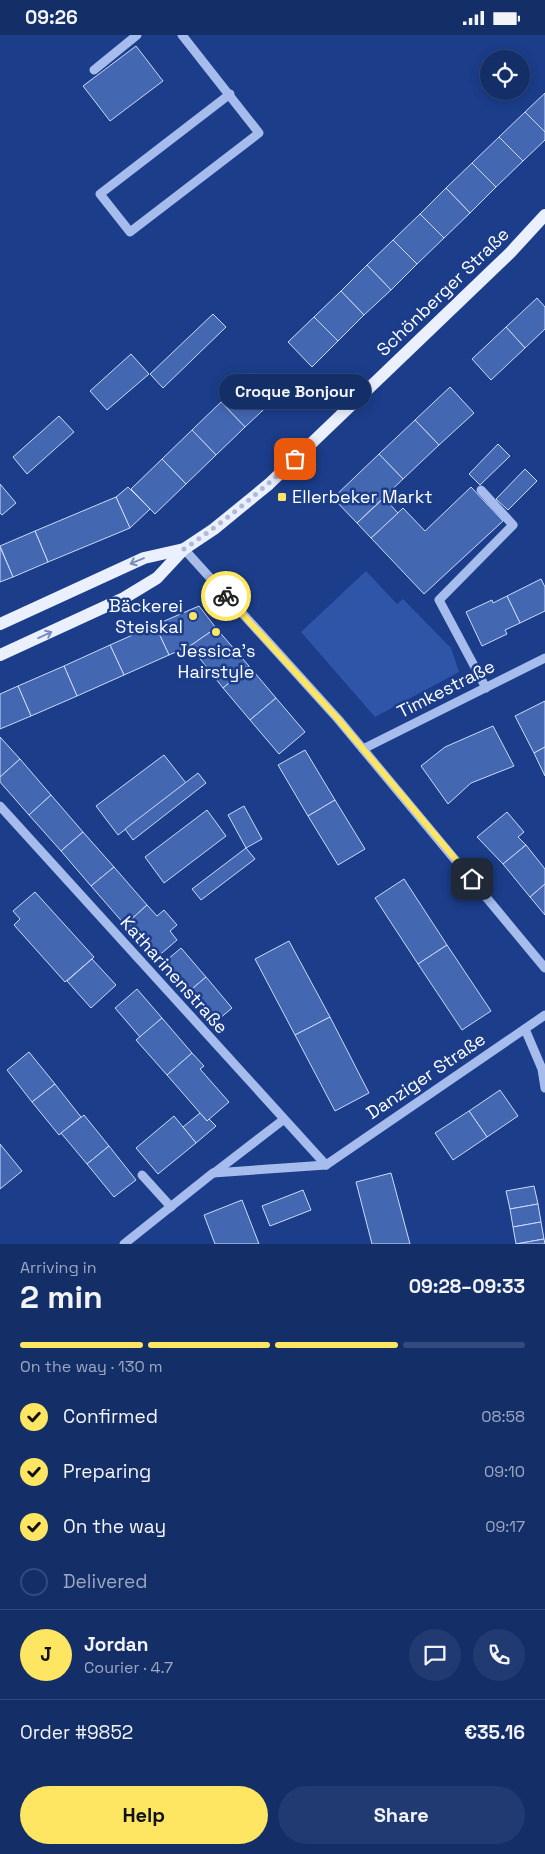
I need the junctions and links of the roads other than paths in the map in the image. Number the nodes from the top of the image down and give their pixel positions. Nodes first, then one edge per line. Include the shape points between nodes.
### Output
1 (137, 35) edge
2 (182, 35) edge
3 (94, 70) dead end
4 (230, 95) junction
5 (545, 215) edge
6 (481, 490) dead end
7 (184, 549) junction
8 (0, 624) edge
9 (0, 655) edge
10 (545, 658) edge
11 (486, 687) junction
12 (362, 749) junction
13 (0, 806) edge
14 (545, 968) edge
15 (545, 1015) edge
16 (525, 1029) junction
17 (545, 1088) edge
18 (283, 1120) junction
19 (326, 1165) junction
20 (213, 1173) junction
21 (142, 1175) dead end
22 (171, 1207) junction
23 (124, 1244) edge

1 - 3 street
2 - 4 street
4 - 4 street via 259,133 130,232 100,194
5 - 7 main road, Schönberger Straße via 510,253 269,484
6 - 11 street via 513,525 439,600
7 -> 8 main road, Schönberger Straße via 144,558
9 -> 7 main road, Schönberger Straße via 124,598 157,579
7 - 12 street
10 - 11 street, Timkestraße
11 - 12 street, Timkestraße
12 - 14 street
13 - 18 street, Katharinenstraße
15 - 16 street, Danziger Straße
16 - 17 street via 542,1069
16 - 19 street, Danziger Straße
18 - 19 street, Katharinenstraße
18 - 20 street
19 - 20 street
20 - 22 street
21 - 22 street
22 - 23 street

